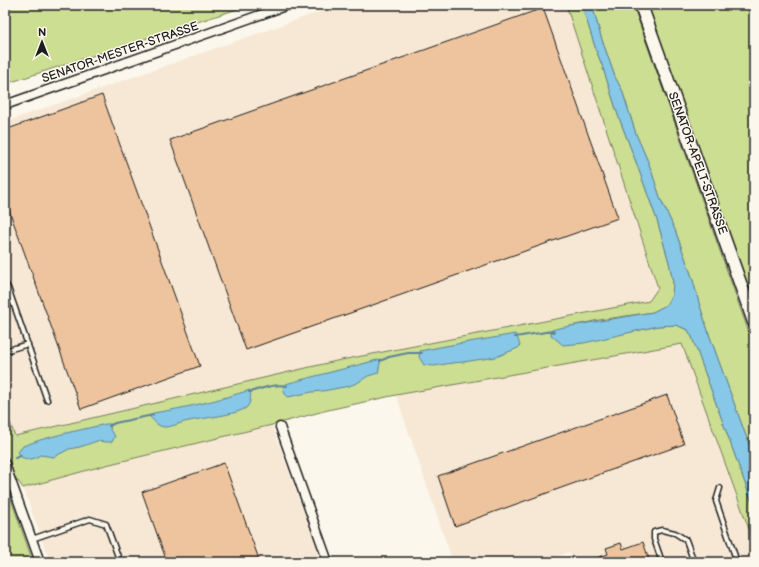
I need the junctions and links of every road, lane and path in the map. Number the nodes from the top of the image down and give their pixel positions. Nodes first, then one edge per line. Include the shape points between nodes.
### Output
1 (288, 5) edge
2 (642, 5) edge
3 (5, 105) edge
4 (5, 283) edge
5 (754, 322) edge
6 (28, 344) junction
7 (5, 351) edge
8 (47, 400) dead end
9 (280, 427) dead end
10 (5, 464) edge
11 (720, 488) dead end
12 (32, 539) junction
13 (40, 562) edge
14 (120, 562) edge
15 (328, 562) edge
16 (662, 562) edge
17 (694, 562) edge
18 (737, 562) edge

1 - 3 street, SENATOR-MESTER-STRASSE
2 - 5 street, SENATOR-APELT-STRASSE
4 - 6 lane
6 - 7 lane
6 - 8 lane
9 - 15 street
10 - 12 street
11 - 18 lane via 716,501
12 - 13 street
12 - 14 lane via 90,519 106,524
16 - 17 lane via 654,539 654,532 662,530 675,533 686,540

